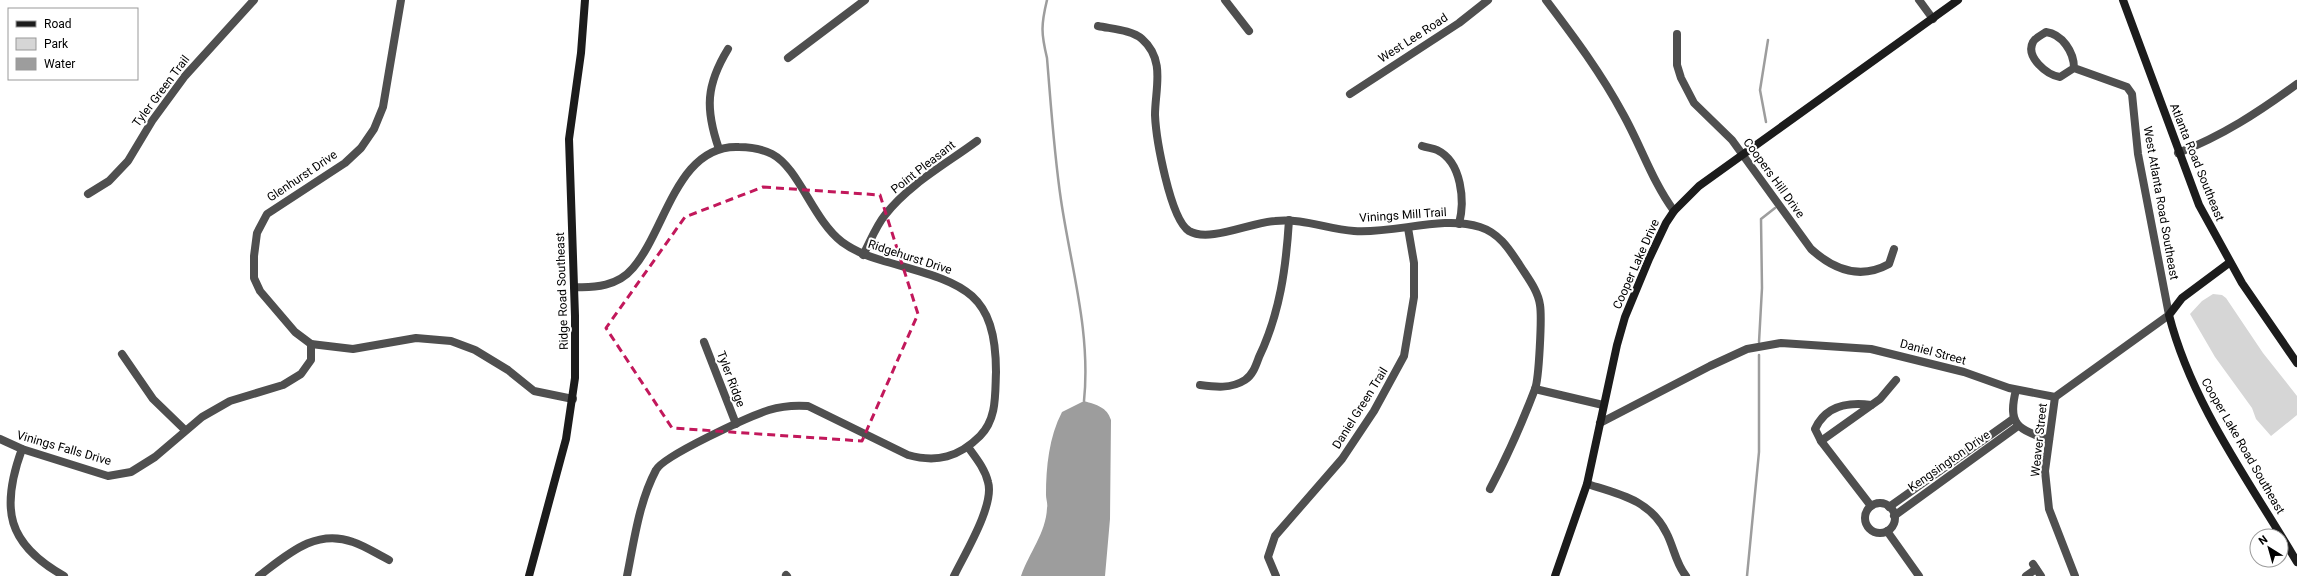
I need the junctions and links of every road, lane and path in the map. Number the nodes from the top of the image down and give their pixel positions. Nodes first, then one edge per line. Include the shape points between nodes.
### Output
1 (254, 0) edge
2 (401, 0) edge
3 (586, 0) edge
4 (865, 0) edge
5 (1226, 0) edge
6 (1488, 0) edge
7 (1546, 0) edge
8 (1919, 0) edge
9 (1958, 0) edge
10 (2122, 0) edge
11 (1933, 19) junction
12 (1098, 26) dead end
13 (1249, 31) dead end
14 (1677, 34) dead end
15 (728, 49) dead end
16 (788, 58) dead end
17 (2074, 68) junction
18 (2297, 84) edge
19 (1350, 94) dead end
20 (977, 141) dead end
21 (1422, 146) dead end
22 (719, 149) junction
23 (1742, 154) junction
24 (2178, 154) junction
25 (88, 194) dead end
26 (1674, 211) junction
27 (1289, 220) junction
28 (1459, 224) junction
29 (1408, 228) junction
30 (1894, 249) dead end
31 (863, 255) junction
32 (2229, 263) junction
33 (574, 287) junction
34 (2169, 315) junction
35 (704, 342) dead end
36 (311, 344) junction
37 (122, 354) dead end
38 (2297, 363) edge
39 (1896, 380) dead end
40 (1200, 385) dead end
41 (1535, 389) junction
42 (2016, 390) junction
43 (2055, 397) junction
44 (573, 399) junction
45 (1871, 405) junction
46 (1603, 406) junction
47 (2013, 419) junction
48 (1600, 423) junction
49 (736, 424) junction
50 (2018, 426) junction
51 (185, 430) junction
52 (0, 439) edge
53 (2049, 440) junction
54 (1821, 441) junction
55 (968, 447) junction
56 (22, 449) junction
57 (1587, 484) junction
58 (1490, 489) dead end
59 (1871, 506) junction
60 (1889, 507) junction
61 (1894, 516) junction
62 (1887, 531) junction
63 (389, 560) dead end
64 (2297, 562) edge
65 (64, 576) edge
66 (259, 576) edge
67 (529, 576) edge
68 (627, 576) edge
69 (954, 576) edge
70 (1276, 576) edge
71 (1555, 576) edge
72 (1686, 576) edge
73 (1919, 576) edge
74 (2026, 576) edge
75 (2041, 576) edge
76 (2075, 576) edge

1 - 25 street, Tyler Green Trail via 185,76 152,121 128,161 110,181
2 - 36 street, Glenhurst Drive via 383,107 374,129 361,148 345,163 267,214 257,232 254,278 260,291 295,332
3 - 33 street, Ridge Road Southeast via 569,139
4 - 16 street
5 - 13 street
6 - 19 street, West Lee Road via 1459,23
7 - 26 street via 1614,96 1654,180
8 - 11 street
9 - 11 street, Cooper Lake Drive
10 - 24 street, Atlanta Road Southeast
11 - 23 street, Cooper Lake Drive
12 - 27 street, Vinings Mill Trail via 1142,38 1153,54 1158,69 1155,118 1160,149 1172,201 1185,228 1198,234 1216,234 1248,225
14 - 23 street, Coopers Hill Drive via 1677,65 1686,89 1694,103
15 - 22 street via 718,65 711,85 711,126
17 - 17 street via 2070,52 2062,39 2054,33 2046,32 2033,42 2031,49 2034,56 2042,69 2050,75 2060,77
17 - 34 street, West Atlanta Road Southeast via 2127,87 2132,94 2138,154
18 - 24 street via 2244,122 2212,140
20 - 31 street, Point Pleasant via 896,203 884,216
21 - 28 street via 1438,150 1454,168 1463,196
22 - 31 street, Ridgehurst Drive via 748,147 774,155 784,163 824,224 843,243
22 - 33 street, Ridgehurst Drive via 692,166 632,270 608,285 592,288
23 - 26 street, Cooper Lake Drive via 1699,186
23 - 30 street, Coopers Hill Drive via 1811,248 1826,262 1861,272 1880,269 1889,264
24 - 32 street, Atlanta Road Southeast via 2199,205
26 - 46 street, Cooper Lake Drive via 1655,245 1625,317
27 - 29 street, Vinings Mill Trail via 1354,231
27 - 40 street via 1280,298 1253,371 1246,380 1228,386
28 - 29 street, Vinings Mill Trail
28 - 41 street, Vinings Mill Trail via 1482,227 1501,239 1534,288 1540,304 1541,318
29 - 70 street, Daniel Green Trail via 1414,263 1414,298 1404,356 1374,411 1342,459 1275,536 1268,557
31 - 55 street, Ridgehurst Drive via 938,277 963,289 974,297 989,320 996,346 995,402 987,428
32 - 34 street via 2182,298
32 - 38 street, Atlanta Road Southeast
33 - 44 street, Ridge Road Southeast via 576,357
34 - 43 street
34 - 64 street, Cooper Lake Road Southeast via 2183,361 2202,402
35 - 49 street, Tyler Ridge
36 - 44 street via 353,349 416,338 451,341 475,350 508,370 534,391
36 - 51 street, Vinings Falls Drive via 311,360 301,374 283,385 230,401
37 - 51 street via 153,399
39 - 45 street via 1890,389
41 - 46 street
41 - 58 street, Vinings Mill Trail via 1509,452
42 - 43 street, Daniel Street
42 - 47 street via 2012,406
42 - 48 street, Daniel Street via 1919,359 1871,349 1780,343 1747,349
43 - 53 street, Weaver Street
44 - 67 street, Ridge Road Southeast via 557,476
45 - 54 street
45 - 54 street via 1850,403 1831,411 1818,422 1815,429
46 - 48 street, Cooper Lake Drive
47 - 50 street
47 - 60 street, Kengsington Drive
48 - 57 street, Cooper Lake Drive
49 - 55 street, Ridgehurst Drive via 781,407 808,406 921,459 935,460 955,455
49 - 68 street, Ridgehurst Drive via 675,455 656,468 640,512
50 - 53 street
50 - 61 street, Kengsington Drive
51 - 56 street, Vinings Falls Drive via 155,457 131,472 108,476
52 - 56 street, Vinings Falls Drive
53 - 76 street, Weaver Street via 2045,471 2049,509
54 - 59 street
55 - 69 street via 981,465 989,483 988,502
56 - 65 street via 14,471 10,514 24,546 32,555
57 - 71 street, Cooper Lake Drive
57 - 72 street via 1630,497 1653,513 1667,534
59 - 60 street via 1881,504
59 - 62 street via 1865,516 1866,526 1876,533
60 - 61 street
61 - 62 street via 1894,524
62 - 73 street
63 - 66 street via 352,541 326,537 302,544
74 - 75 street via 2035,566

